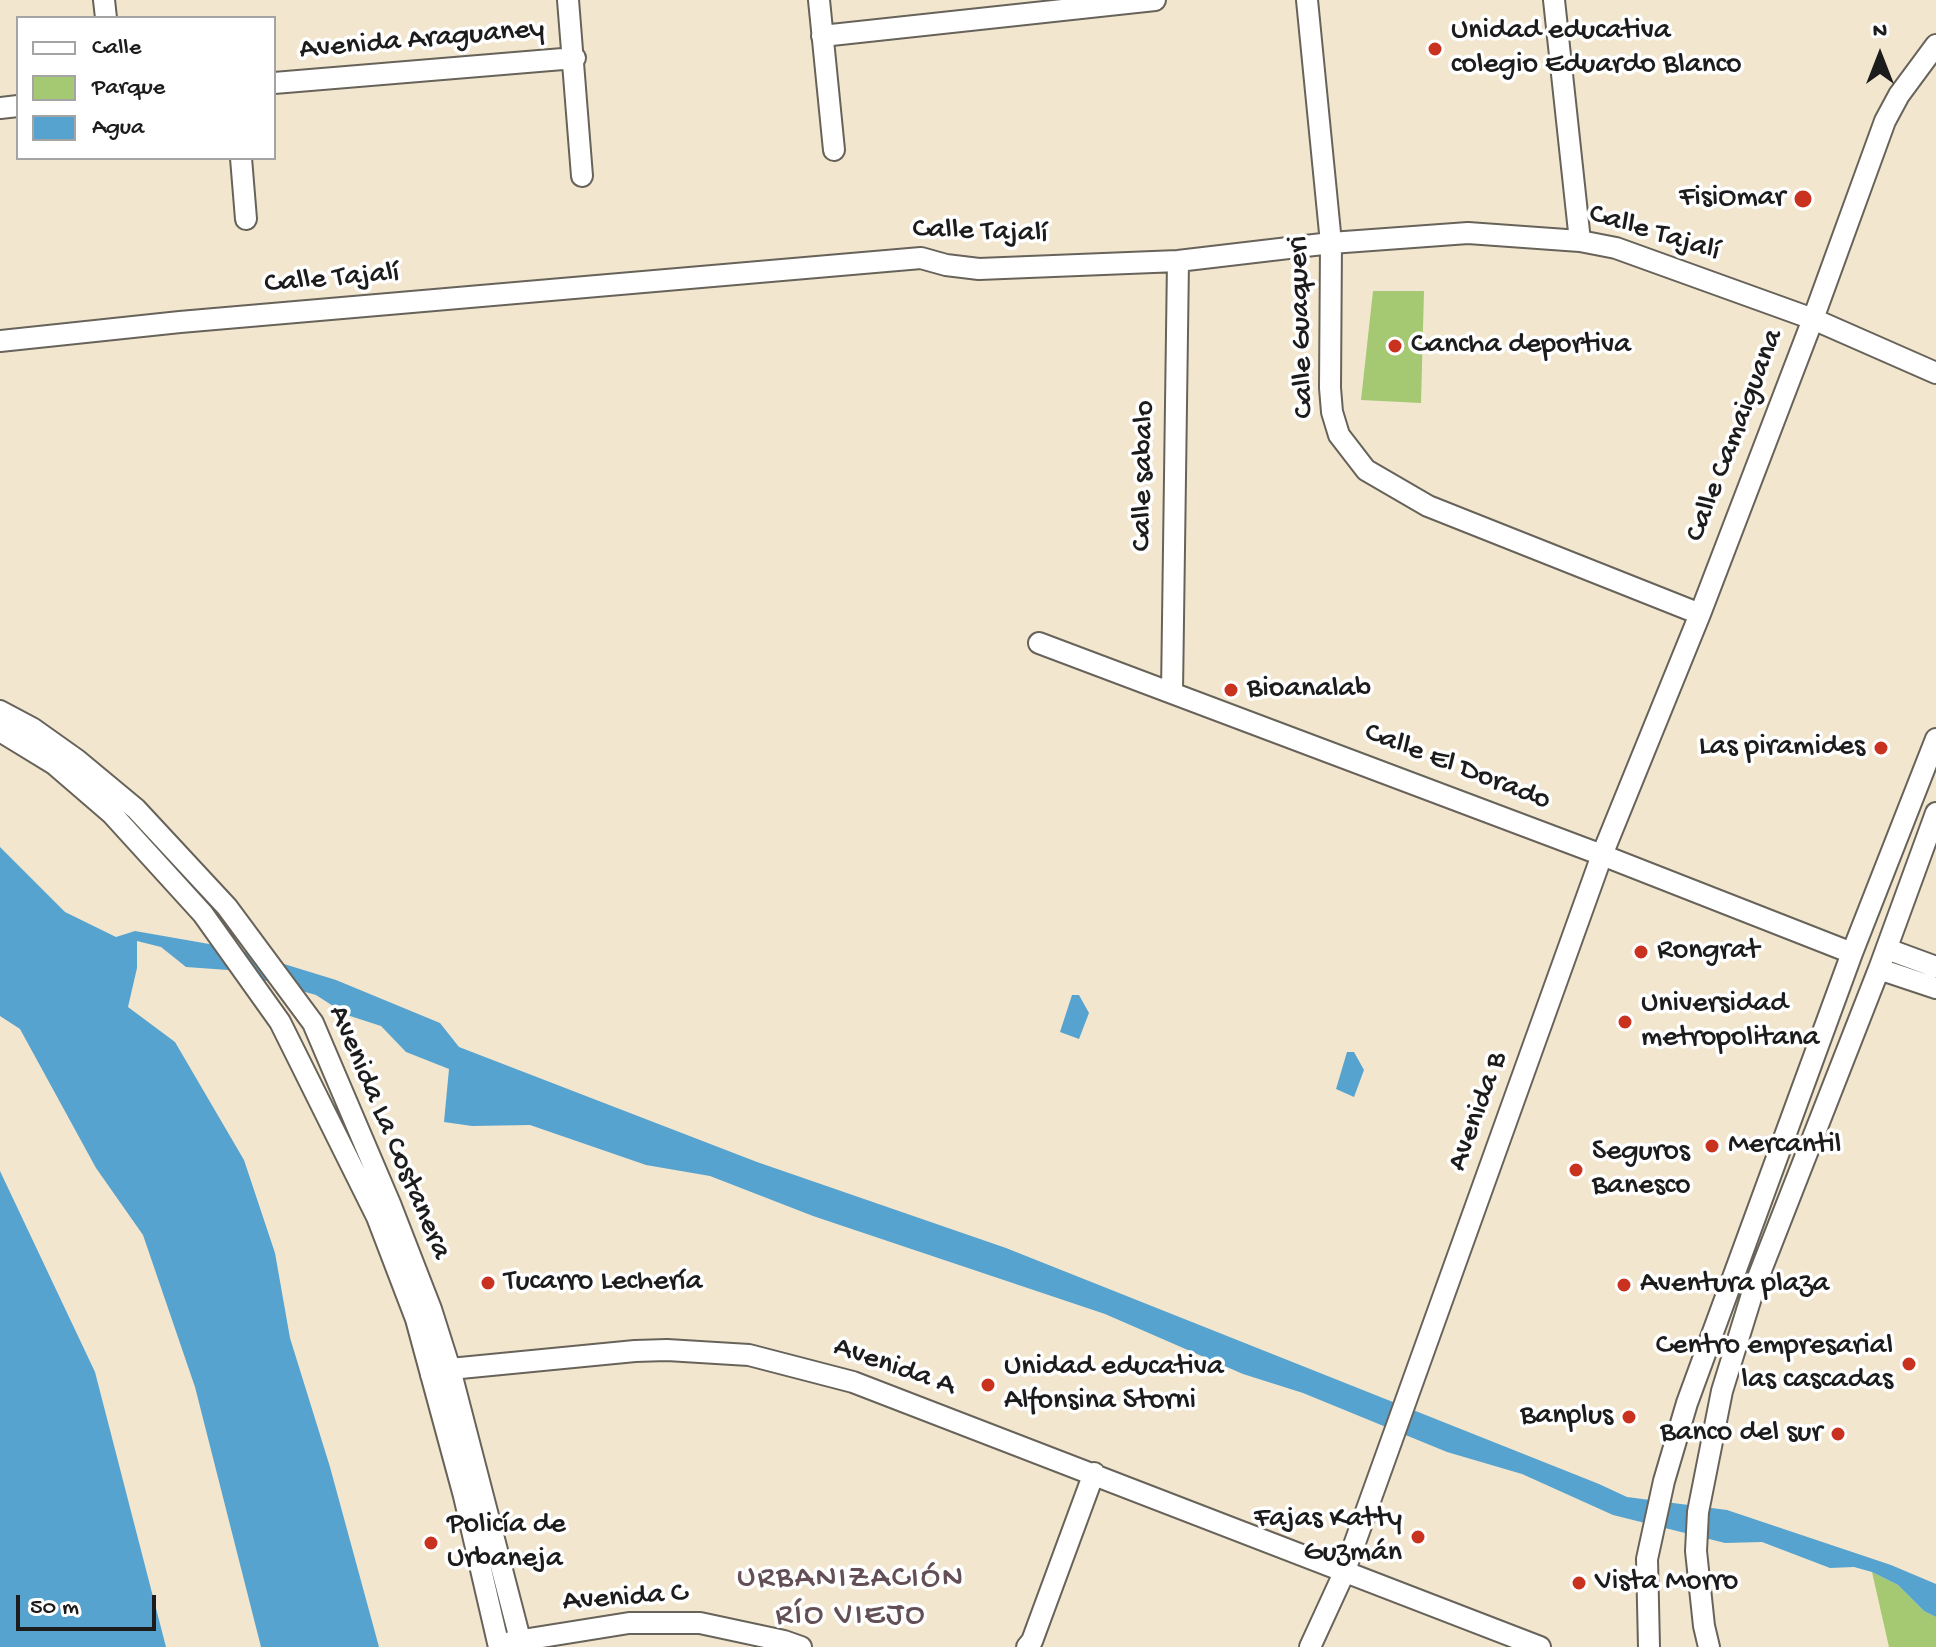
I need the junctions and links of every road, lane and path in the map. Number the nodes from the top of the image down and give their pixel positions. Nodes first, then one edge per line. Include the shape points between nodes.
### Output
1 (568, 0) edge
2 (819, 0) edge
3 (1155, 0) edge
4 (1307, 0) edge
5 (1554, 0) edge
6 (1108, 3) edge
7 (822, 36) junction
8 (1936, 45) edge
9 (575, 58) junction
10 (276, 83) edge
11 (834, 150) dead end
12 (241, 160) edge
13 (582, 176) dead end
14 (246, 219) dead end
15 (1580, 241) junction
16 (1331, 243) junction
17 (1178, 261) junction
18 (1813, 319) junction
19 (0, 341) edge
20 (1936, 373) edge
21 (1700, 614) junction
22 (1039, 643) dead end
23 (1172, 692) junction
24 (0, 711) edge
25 (0, 731) edge
26 (1936, 739) edge
27 (1936, 813) edge
28 (1602, 855) junction
29 (1887, 949) junction
30 (1852, 953) junction
31 (1936, 967) edge
32 (1879, 969) junction
33 (1936, 988) edge
34 (440, 1372) junction
35 (1094, 1473) junction
36 (1344, 1573) junction
37 (521, 1643) edge
38 (499, 1646) edge
39 (797, 1646) edge
40 (1027, 1647) edge
41 (1310, 1647) edge
42 (1540, 1647) edge
43 (1649, 1647) edge
44 (1709, 1647) edge

1 - 9 street
2 - 7 street
3 - 6 street
4 - 16 street, Calle Guaqueri
5 - 15 street
6 - 7 street
7 - 11 street
8 - 18 street, Calle Camaiguana via 1885,121
9 - 10 street, Avenida Araguaney
9 - 13 street
12 - 14 street
15 - 16 street, Calle Tajalí via 1468,233
15 - 18 street, Calle Tajalí via 1616,248
16 - 17 street, Calle Tajalí
16 - 21 street, Calle Guaqueri via 1332,412 1339,435 1366,470 1428,506
17 - 19 street, Calle Tajalí via 979,269 921,258
17 - 23 street, Calle sabalo
18 - 20 street, Calle Tajalí
18 - 21 street, Calle Camaiguana
21 - 28 street, Calle Camaiguana
22 - 23 street, Calle El Dorado
23 - 28 street, Calle El Dorado
24 - 34 street, Avenida La Costanera via 66,752 136,809 227,907 313,1023 431,1309
25 - 34 street, Avenida La Costanera via 54,764 112,814 203,914 280,1022 377,1217
26 - 30 street
27 - 29 street
28 - 30 street, Calle El Dorado
28 - 36 street, Avenida B
29 - 31 street
29 - 32 street
30 - 43 street via 1687,1403 1664,1481 1647,1559
32 - 33 street
32 - 44 street via 1754,1288 1722,1391 1702,1479 1696,1551
34 - 35 street, Avenida A via 646,1351 749,1355 853,1382
34 - 37 street, Avenida La Costanera
34 - 38 street, Avenida La Costanera
35 - 36 street, Avenida A
35 - 40 street
36 - 41 street
36 - 42 street, Avenida A
37 - 38 street, Avenida C
37 - 39 street, Avenida C via 629,1623 700,1623

